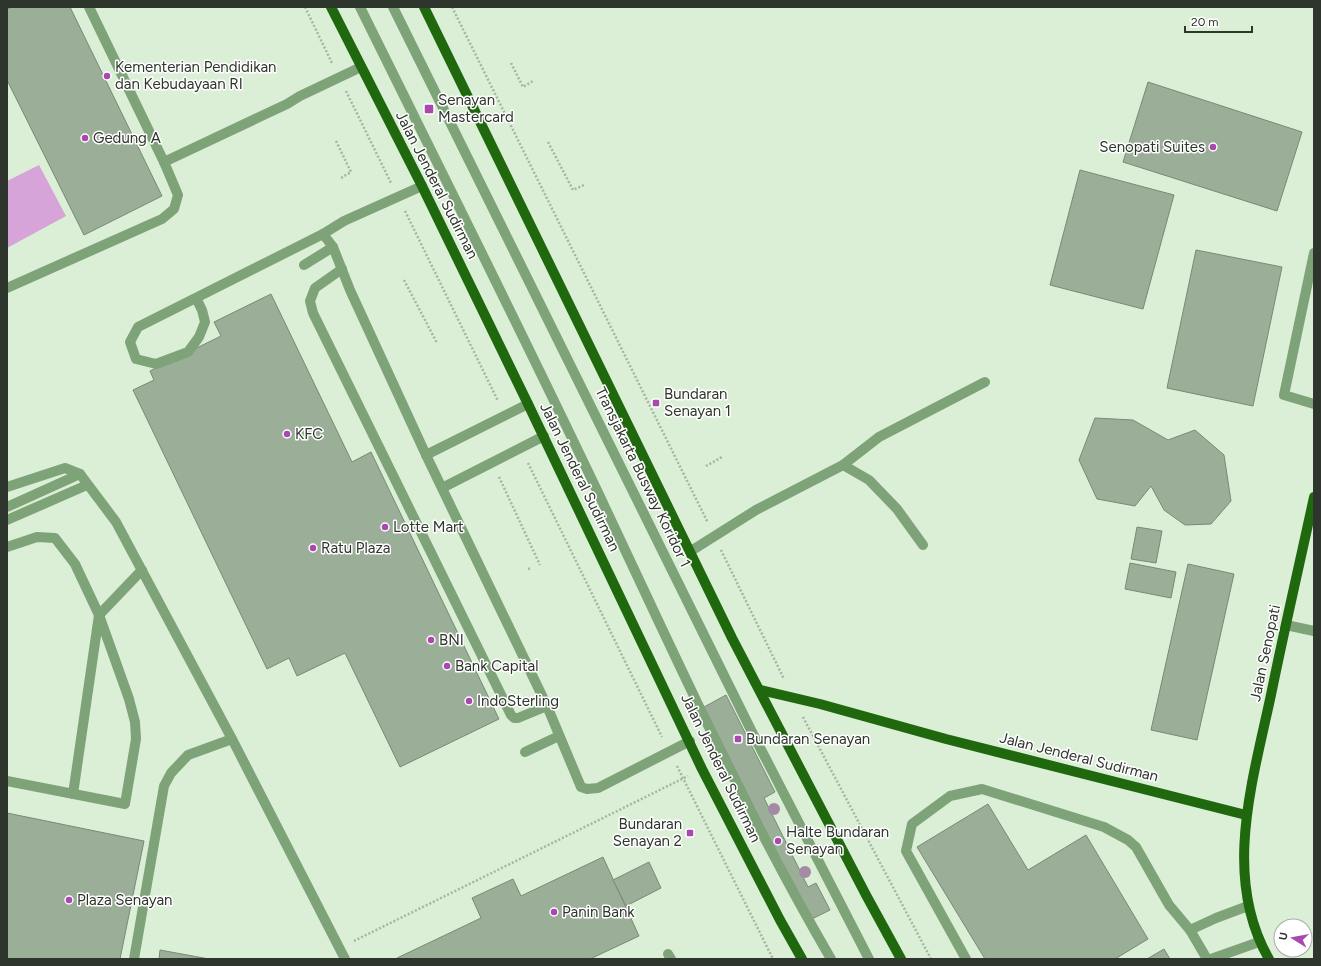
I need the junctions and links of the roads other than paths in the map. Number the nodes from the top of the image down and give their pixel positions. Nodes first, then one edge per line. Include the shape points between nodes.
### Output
1 (88, 7) edge
2 (331, 7) edge
3 (360, 7) edge
4 (393, 7) edge
5 (424, 7) edge
6 (361, 67) junction
7 (164, 162) junction
8 (422, 186) junction
9 (323, 234) junction
10 (333, 247) junction
11 (1314, 253) edge
12 (304, 265) dead end
13 (342, 269) junction
14 (7, 288) edge
15 (196, 298) junction
16 (985, 382) dead end
17 (528, 404) junction
18 (1314, 404) edge
19 (544, 436) junction
20 (426, 455) junction
21 (844, 464) junction
22 (80, 474) junction
23 (87, 485) junction
24 (7, 487) edge
25 (442, 488) junction
26 (1314, 498) edge
27 (7, 507) edge
28 (7, 520) edge
29 (923, 546) dead end
30 (7, 547) edge
31 (691, 551) junction
32 (142, 570) junction
33 (99, 615) junction
34 (1286, 625) junction
35 (1314, 631) edge
36 (760, 690) junction
37 (547, 706) junction
38 (559, 736) junction
39 (232, 739) junction
40 (690, 741) junction
41 (525, 752) dead end
42 (7, 781) edge
43 (72, 794) junction
44 (1246, 815) junction
45 (1248, 906) junction
46 (1190, 930) junction
47 (1259, 942) junction
48 (134, 959) edge
49 (344, 959) edge
50 (802, 959) edge
51 (831, 959) edge
52 (869, 959) edge
53 (901, 959) edge
54 (966, 959) edge
55 (1207, 959) edge
56 (1211, 959) edge
57 (1269, 959) edge

1 - 7 street
2 - 6 main road, Jalan Jenderal Sudirman
3 - 51 street via 581,458 721,754
4 - 52 street, Transjakarta Busway Koridor 1 via 752,732
5 - 31 main road
6 - 7 street
6 - 8 main road, Jalan Jenderal Sudirman
7 - 14 street via 178,195 174,209 162,220
8 - 9 street via 344,221
8 - 17 main road, Jalan Jenderal Sudirman
9 - 10 street
9 - 15 street
10 - 12 street
10 - 13 street
11 - 18 street via 1284,395
13 - 20 street
13 - 37 street via 315,288 310,301 313,313 511,715 518,718
15 - 15 street via 205,322 199,337 188,352 156,364 136,359 130,342 138,328
16 - 21 street via 879,437
17 - 19 main road, Jalan Jenderal Sudirman
17 - 20 street
19 - 25 street
19 - 40 main road, Jalan Jenderal Sudirman
20 - 25 street
21 - 29 street via 869,480 897,509
21 - 31 street via 756,510
22 - 23 street
22 - 24 street via 65,468
22 - 27 street
23 - 28 street
23 - 32 street via 116,522
25 - 37 street
26 - 34 main road, Jalan Senopati
30 - 33 street via 37,537 54,538 75,564
31 - 36 main road
32 - 33 street
32 - 39 street
33 - 43 street
33 - 43 street via 135,722 136,739 125,804
34 - 35 street
34 - 44 main road, Jalan Senopati
36 - 44 main road, Jalan Jenderal Sudirman
36 - 53 main road
37 - 38 street
38 - 40 street via 581,787 587,789 598,788
38 - 41 street
39 - 48 street via 188,755 171,773 164,786
39 - 49 street
40 - 50 main road, Jalan Jenderal Sudirman via 702,769
42 - 43 street
44 - 45 main road via 1244,872
45 - 46 street
45 - 47 main road
46 - 54 street via 1169,905 1136,847 1128,840 1104,826 982,789 950,796 912,824 906,851
46 - 55 street
47 - 56 street
47 - 57 main road

